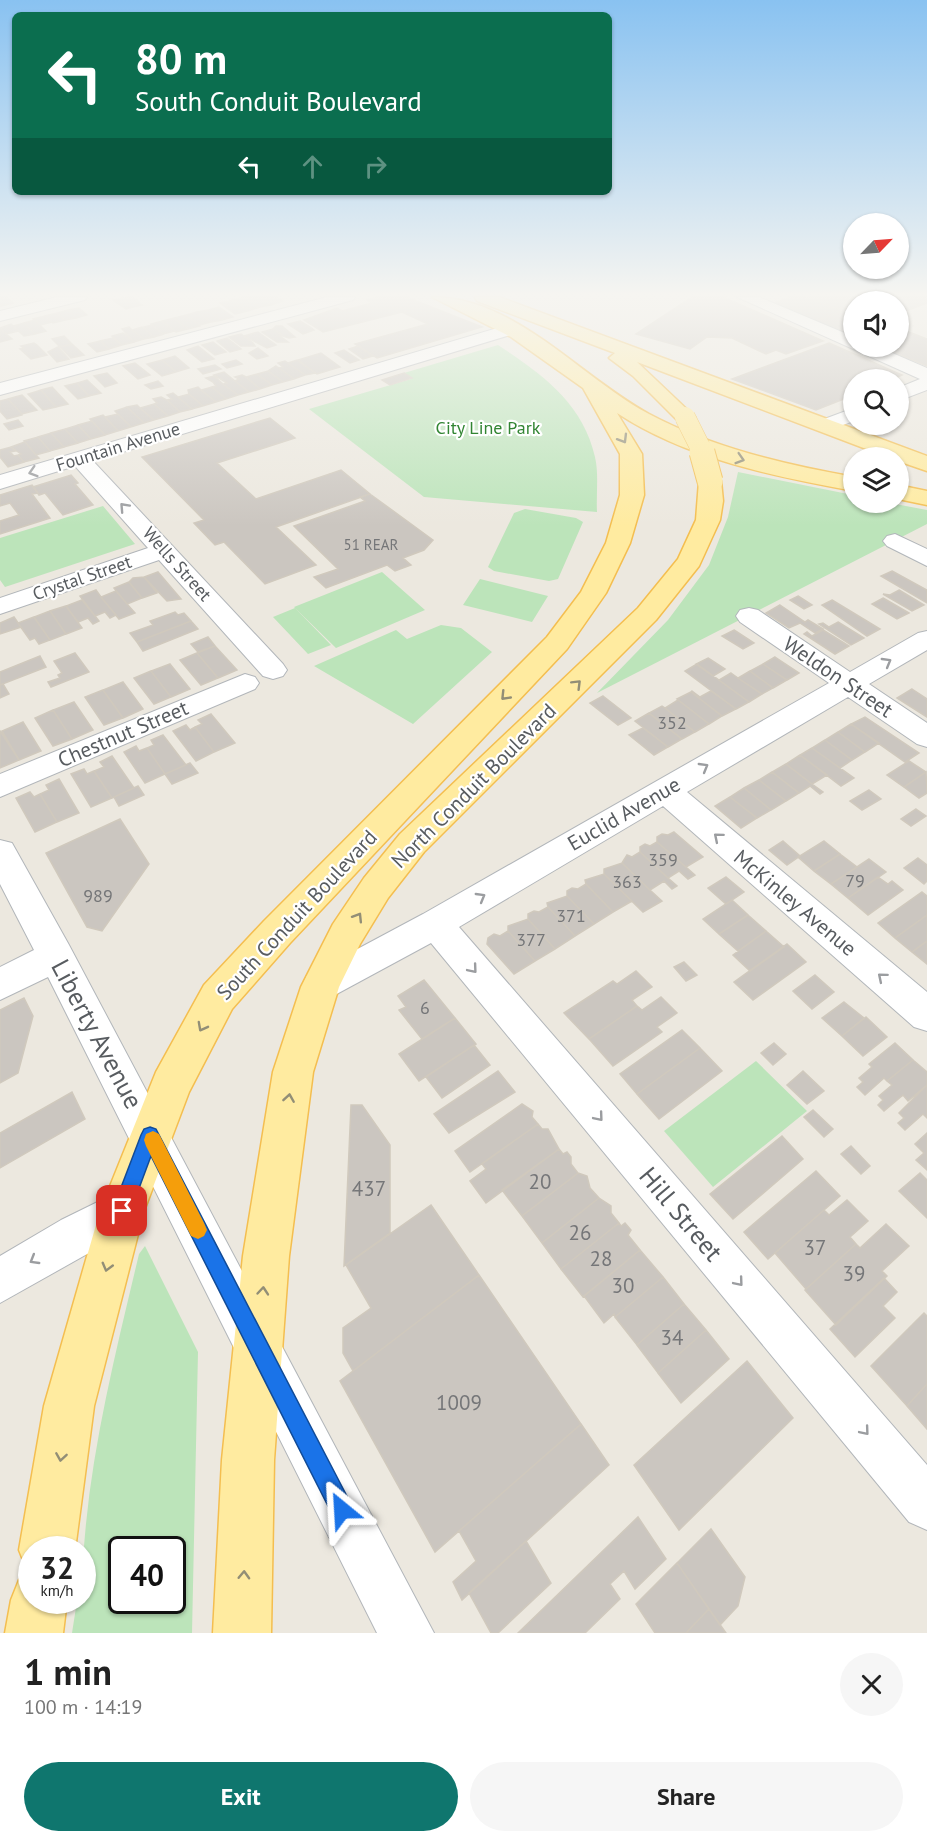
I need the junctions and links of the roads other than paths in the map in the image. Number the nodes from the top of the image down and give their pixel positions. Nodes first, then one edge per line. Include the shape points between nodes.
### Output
1 (60, 373) edge
2 (363, 373) edge
3 (574, 373) edge
4 (641, 373) edge
5 (687, 373) edge
6 (927, 383) edge
7 (0, 389) edge
8 (593, 389) junction
9 (909, 390) edge
10 (843, 418) edge
11 (826, 425) junction
12 (79, 458) junction
13 (927, 464) edge
14 (0, 482) edge
15 (843, 482) edge
16 (909, 494) edge
17 (927, 498) edge
18 (895, 542) dead end
19 (164, 549) junction
20 (927, 559) edge
21 (0, 606) edge
22 (750, 616) dead end
23 (927, 639) edge
24 (273, 670) dead end
25 (245, 682) dead end
26 (848, 684) junction
27 (927, 737) edge
28 (0, 786) edge
29 (664, 790) junction
30 (0, 852) edge
31 (435, 924) junction
32 (56, 956) junction
33 (0, 984) edge
34 (320, 987) junction
35 (927, 1015) edge
36 (150, 1135) junction
37 (122, 1211) junction
38 (0, 1281) edge
39 (258, 1349) junction
40 (927, 1504) edge
41 (49, 1536) edge
42 (37, 1614) edge
43 (34, 1633) edge
44 (242, 1633) edge
45 (406, 1633) edge

1 - 7 street
2 - 12 street, Fountain Avenue
3 - 8 main road
34 -> 4 main road, North Conduit Boulevard, bridge via 370,897 412,843 647,614 690,561 708,520 711,501 706,460 685,417
5 - 11 main road
6 - 9 street
8 -> 15 main road via 679,437 738,459
8 -> 36 main road, South Conduit Boulevard via 631,454 632,495 618,543 593,593 557,643 218,997
10 - 11 street
11 - 13 main road
12 -> 14 street, Fountain Avenue
19 -> 12 street, Wells Street
16 - 17 main road
18 - 20 street
19 - 21 street, Crystal Street
19 - 24 street, Wells Street
22 - 26 street, Weldon Street
26 -> 23 street, Euclid Avenue
25 - 28 street, Chestnut Street
26 - 27 street, Weldon Street
29 -> 26 street, Euclid Avenue
31 -> 29 street, Euclid Avenue
35 -> 29 street, McKinley Avenue
30 - 32 street, Liberty Avenue
31 - 34 street, Euclid Avenue
31 -> 40 street, Hill Street
32 - 33 street
32 - 36 street, Liberty Avenue
39 -> 34 main road, North Conduit Boulevard via 273,1197 293,1072
36 - 37 main road, South Conduit Boulevard
36 - 39 street, Liberty Avenue
37 -> 38 street
37 -> 41 main road, South Conduit Boulevard via 69,1406
44 -> 39 main road, North Conduit Boulevard via 248,1460
39 - 45 street, Liberty Avenue
42 - 43 main road

